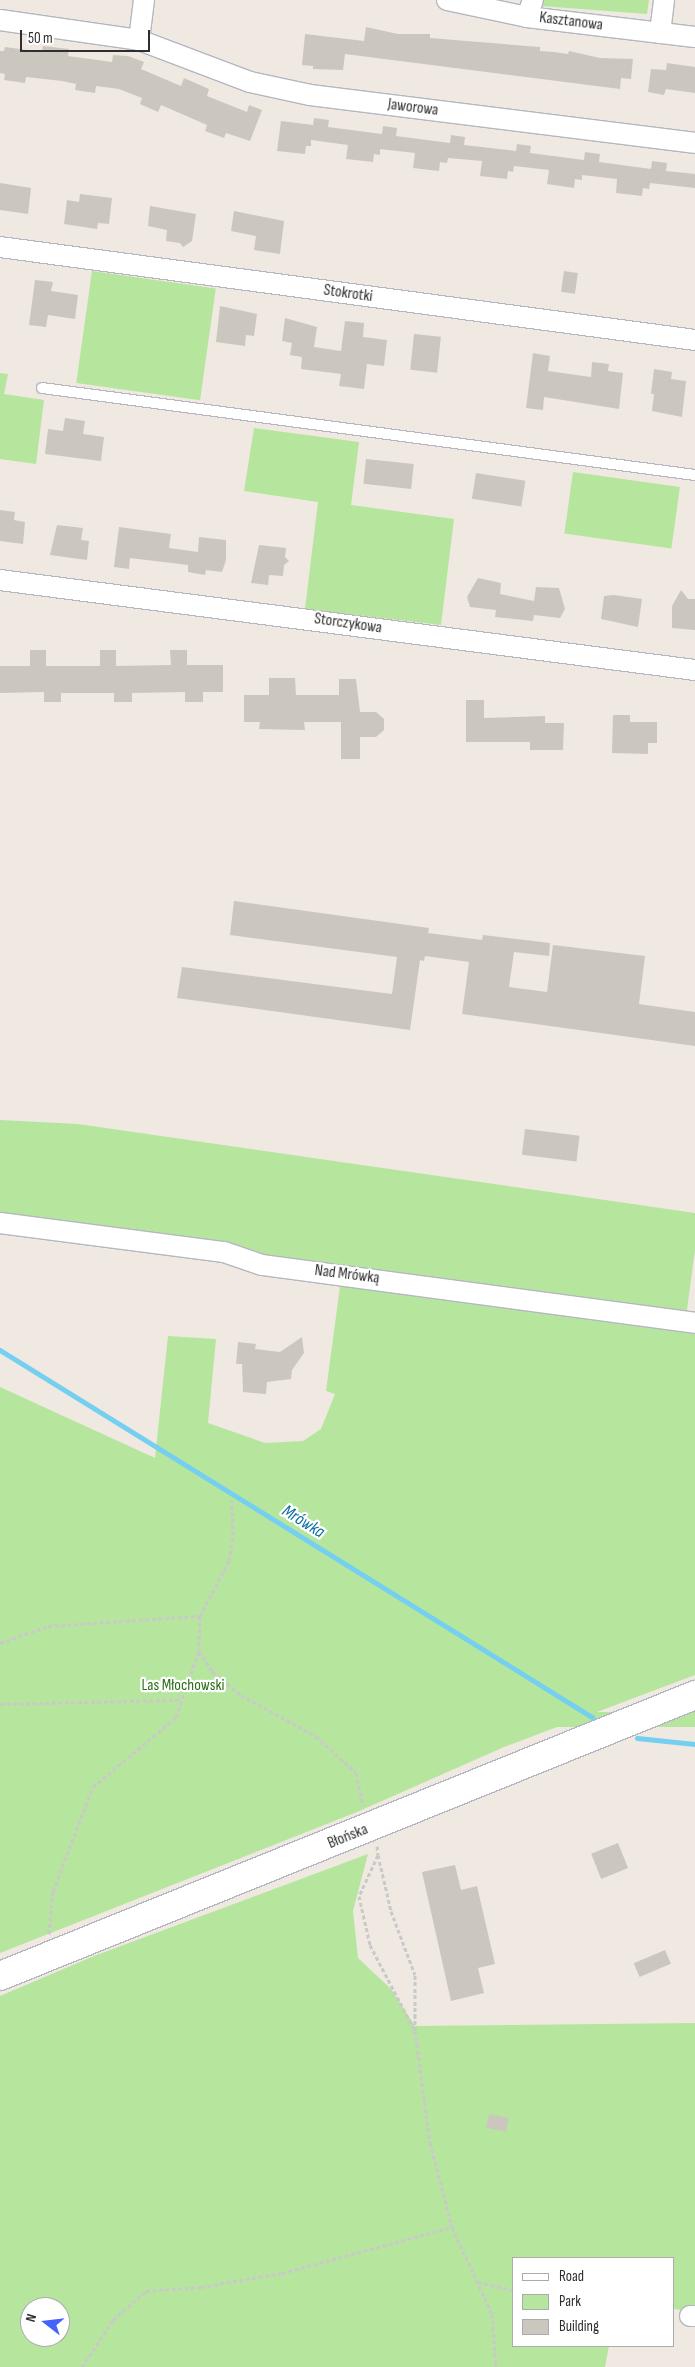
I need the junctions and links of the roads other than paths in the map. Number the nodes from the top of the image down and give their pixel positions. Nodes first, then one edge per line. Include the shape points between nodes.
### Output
1 (144, 0) edge
2 (448, 0) edge
3 (664, 0) edge
4 (530, 8) edge
5 (0, 20) edge
6 (660, 33) junction
7 (695, 38) edge
8 (139, 40) junction
9 (695, 143) edge
10 (0, 247) edge
11 (695, 340) edge
12 (42, 388) dead end
13 (695, 475) edge
14 (0, 580) edge
15 (695, 670) edge
16 (0, 1223) edge
17 (695, 1323) edge
18 (695, 1695) edge
19 (0, 1976) edge

1 - 8 street
2 - 4 street, Kasztanowa
3 - 6 street
4 - 6 street, Kasztanowa
5 - 8 street, Jaworowa
6 - 7 street, Kasztanowa
8 - 9 street, Jaworowa via 250,82 310,95
10 - 11 street, Stokrotki
12 - 13 lane
14 - 15 street, Storczykowa
16 - 17 street, Nad Mrówką via 206,1250 262,1265
18 - 19 main road, Błońska

